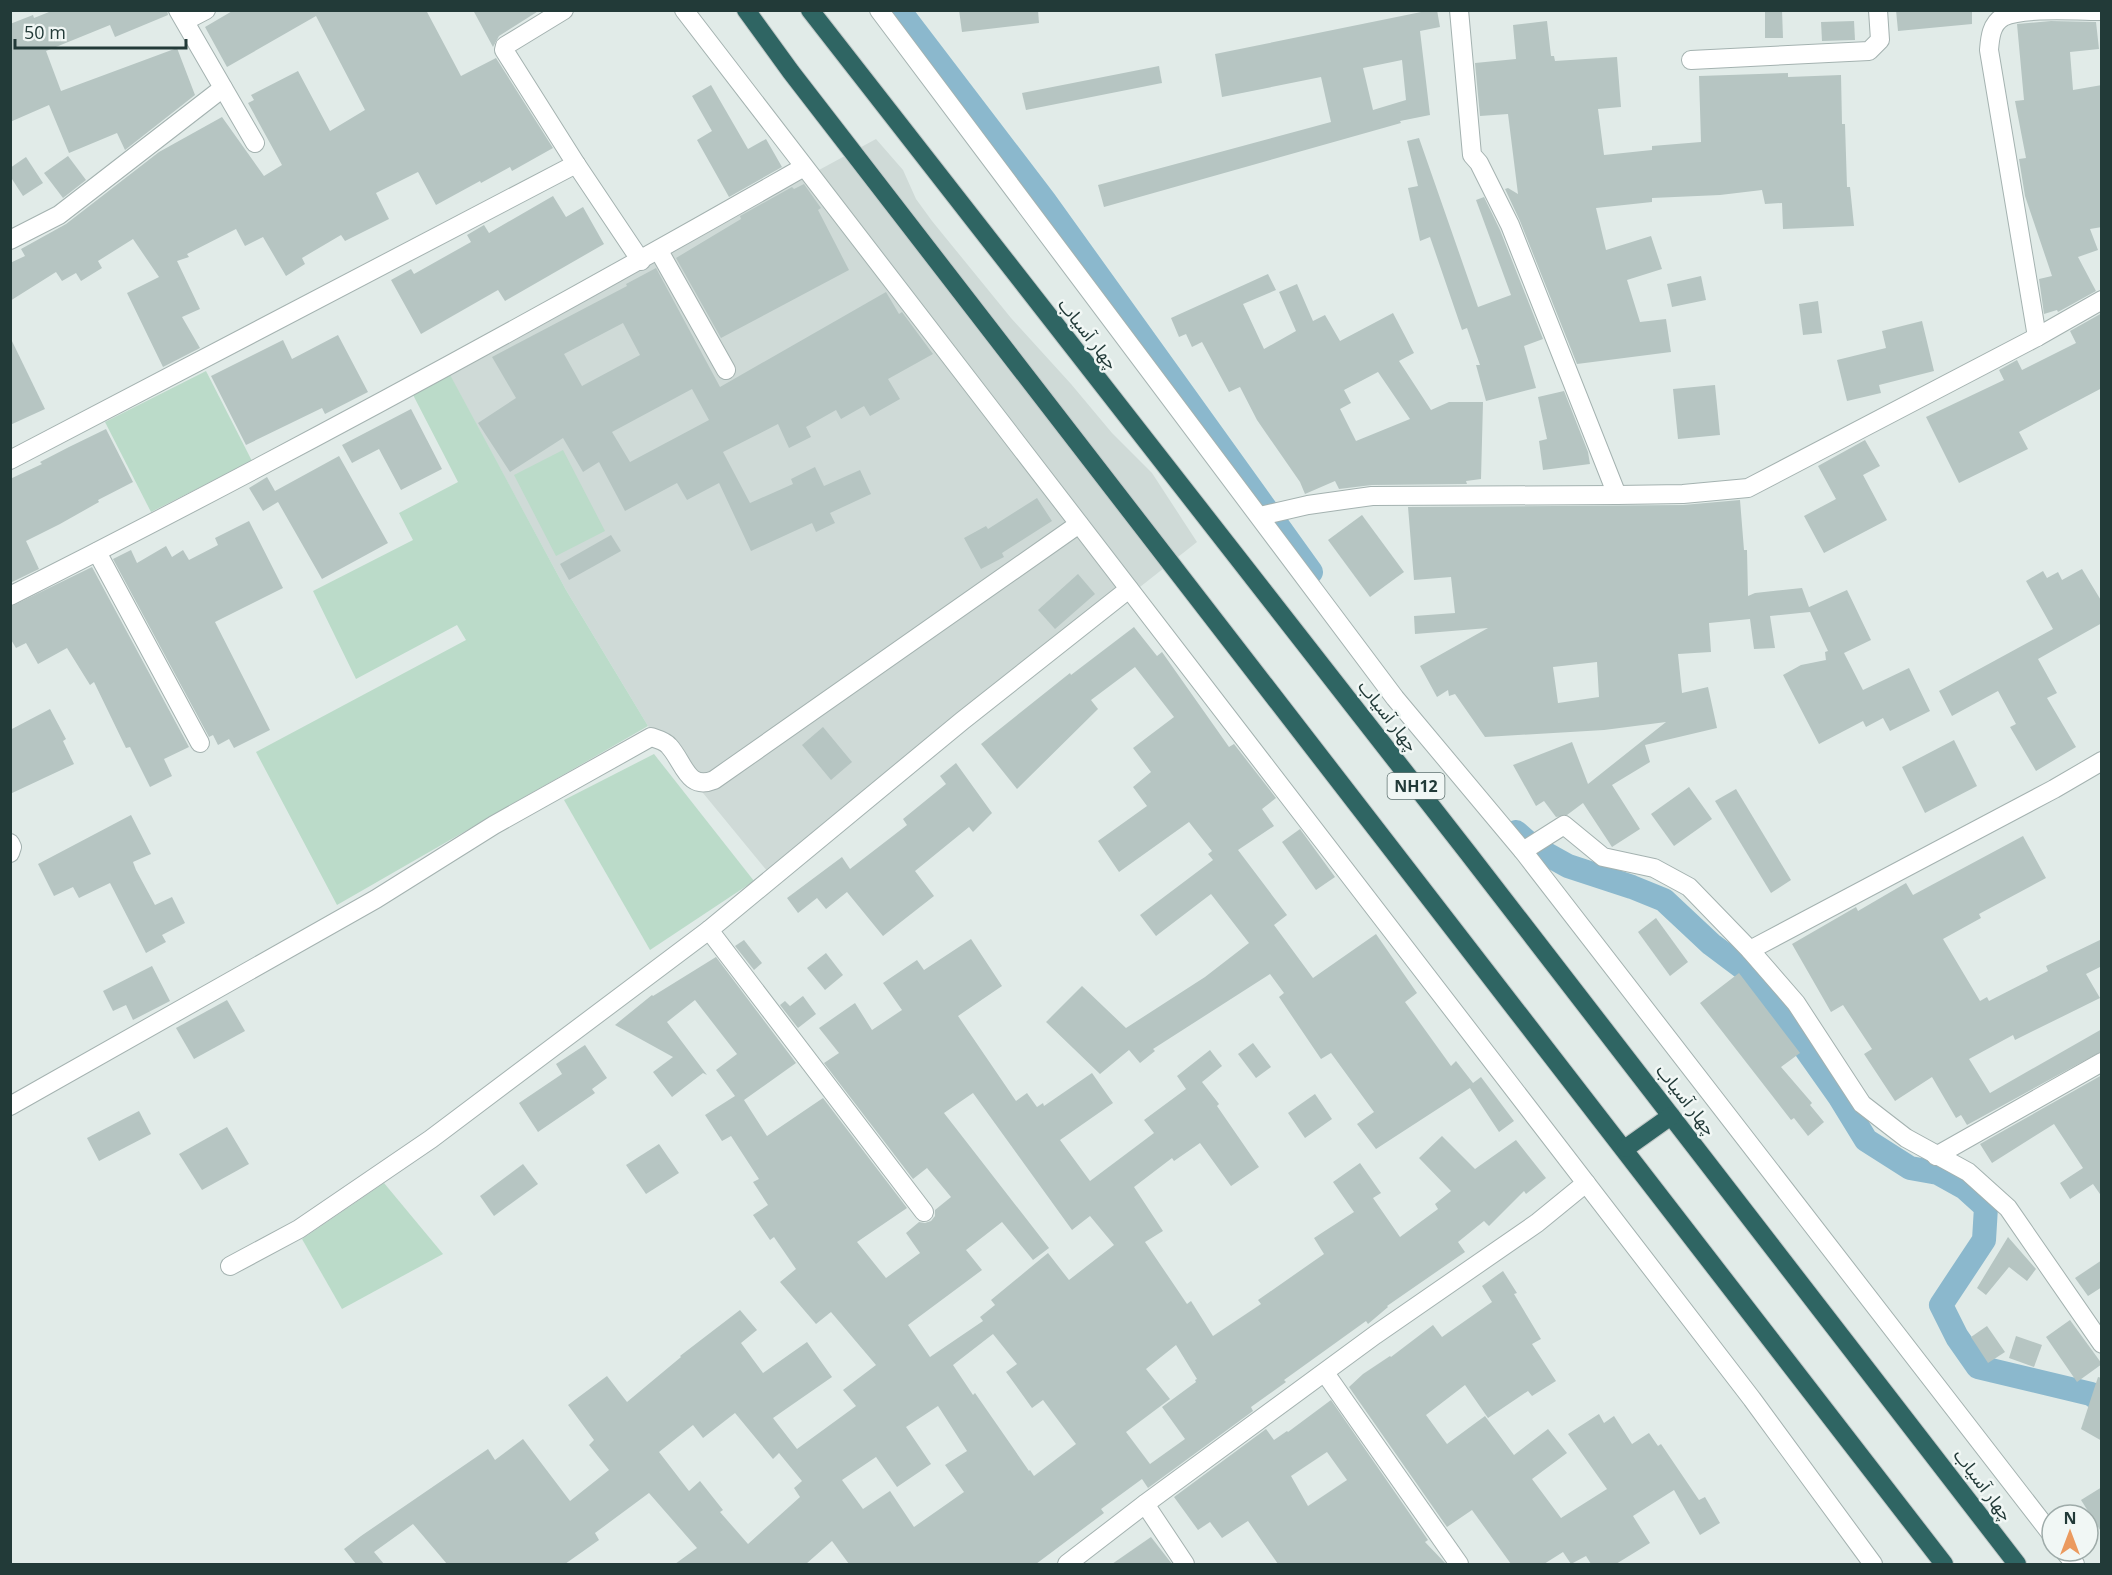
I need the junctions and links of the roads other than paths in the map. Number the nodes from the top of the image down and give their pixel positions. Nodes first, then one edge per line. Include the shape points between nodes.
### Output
1 (206, 10) edge
2 (564, 10) edge
3 (684, 10) edge
4 (746, 10) edge
5 (810, 10) edge
6 (879, 10) edge
7 (1459, 10) edge
8 (1878, 10) edge
9 (2102, 11) edge
10 (181, 16) edge
11 (1691, 60) dead end
12 (223, 88) junction
13 (255, 143) dead end
14 (576, 164) junction
15 (804, 167) junction
16 (10, 240) edge
17 (658, 250) junction
18 (641, 261) junction
19 (2102, 300) edge
20 (2037, 337) junction
21 (726, 370) dead end
22 (10, 460) edge
23 (1617, 495) junction
24 (1260, 516) junction
25 (1079, 524) junction
26 (97, 552) junction
27 (1129, 589) junction
28 (10, 596) edge
29 (200, 743) dead end
30 (2102, 761) edge
31 (10, 843) edge
32 (1523, 851) junction
33 (10, 853) edge
34 (709, 930) junction
35 (1750, 950) junction
36 (2102, 1062) edge
37 (10, 1106) edge
38 (1671, 1116) junction
39 (1626, 1148) junction
40 (1936, 1156) junction
41 (1586, 1184) junction
42 (924, 1212) dead end
43 (230, 1266) dead end
44 (2102, 1344) edge
45 (1325, 1373) junction
46 (1145, 1504) junction
47 (2040, 1519) edge
48 (1067, 1564) edge
49 (1185, 1564) edge
50 (1459, 1564) edge
51 (1873, 1564) edge
52 (1944, 1564) edge
53 (2018, 1564) edge

1 - 10 street
2 - 14 street via 504,50
3 - 15 street
4 - 39 highway, NH12
5 - 38 highway, چهار آسیاب / NH12
6 - 24 street
7 - 23 street via 1472,155 1510,225
8 - 11 street via 1880,40 1869,51
9 - 20 street via 2024,12 2002,18 1991,31 1989,50
10 - 12 street
12 - 13 street
12 - 16 street via 59,215
14 - 18 street
14 - 22 street
15 - 17 street
15 - 25 street
17 - 18 street
17 - 21 street
18 - 26 street
19 - 20 street
20 - 23 street via 1748,488
23 - 24 street via 1372,495
24 - 32 street via 1395,698
25 - 27 street
25 - 37 street via 714,780 704,784 693,781 667,743 651,737 494,825 376,899
26 - 28 street
26 - 29 street
27 - 34 street
27 - 41 street
30 - 35 street
31 - 33 street
32 - 35 street via 1564,825 1603,857 1654,868 1689,887
32 - 47 street
34 - 42 street
34 - 43 street via 431,1139 299,1229
35 - 40 street via 1796,1003 1862,1104
36 - 40 street
38 - 39 highway
38 - 53 highway, چهار آسیاب / NH12
39 - 52 highway, NH12
40 - 44 street via 1968,1172 2008,1208
41 - 45 street
41 - 51 street
45 - 46 street
45 - 50 street
46 - 48 street
46 - 49 street

